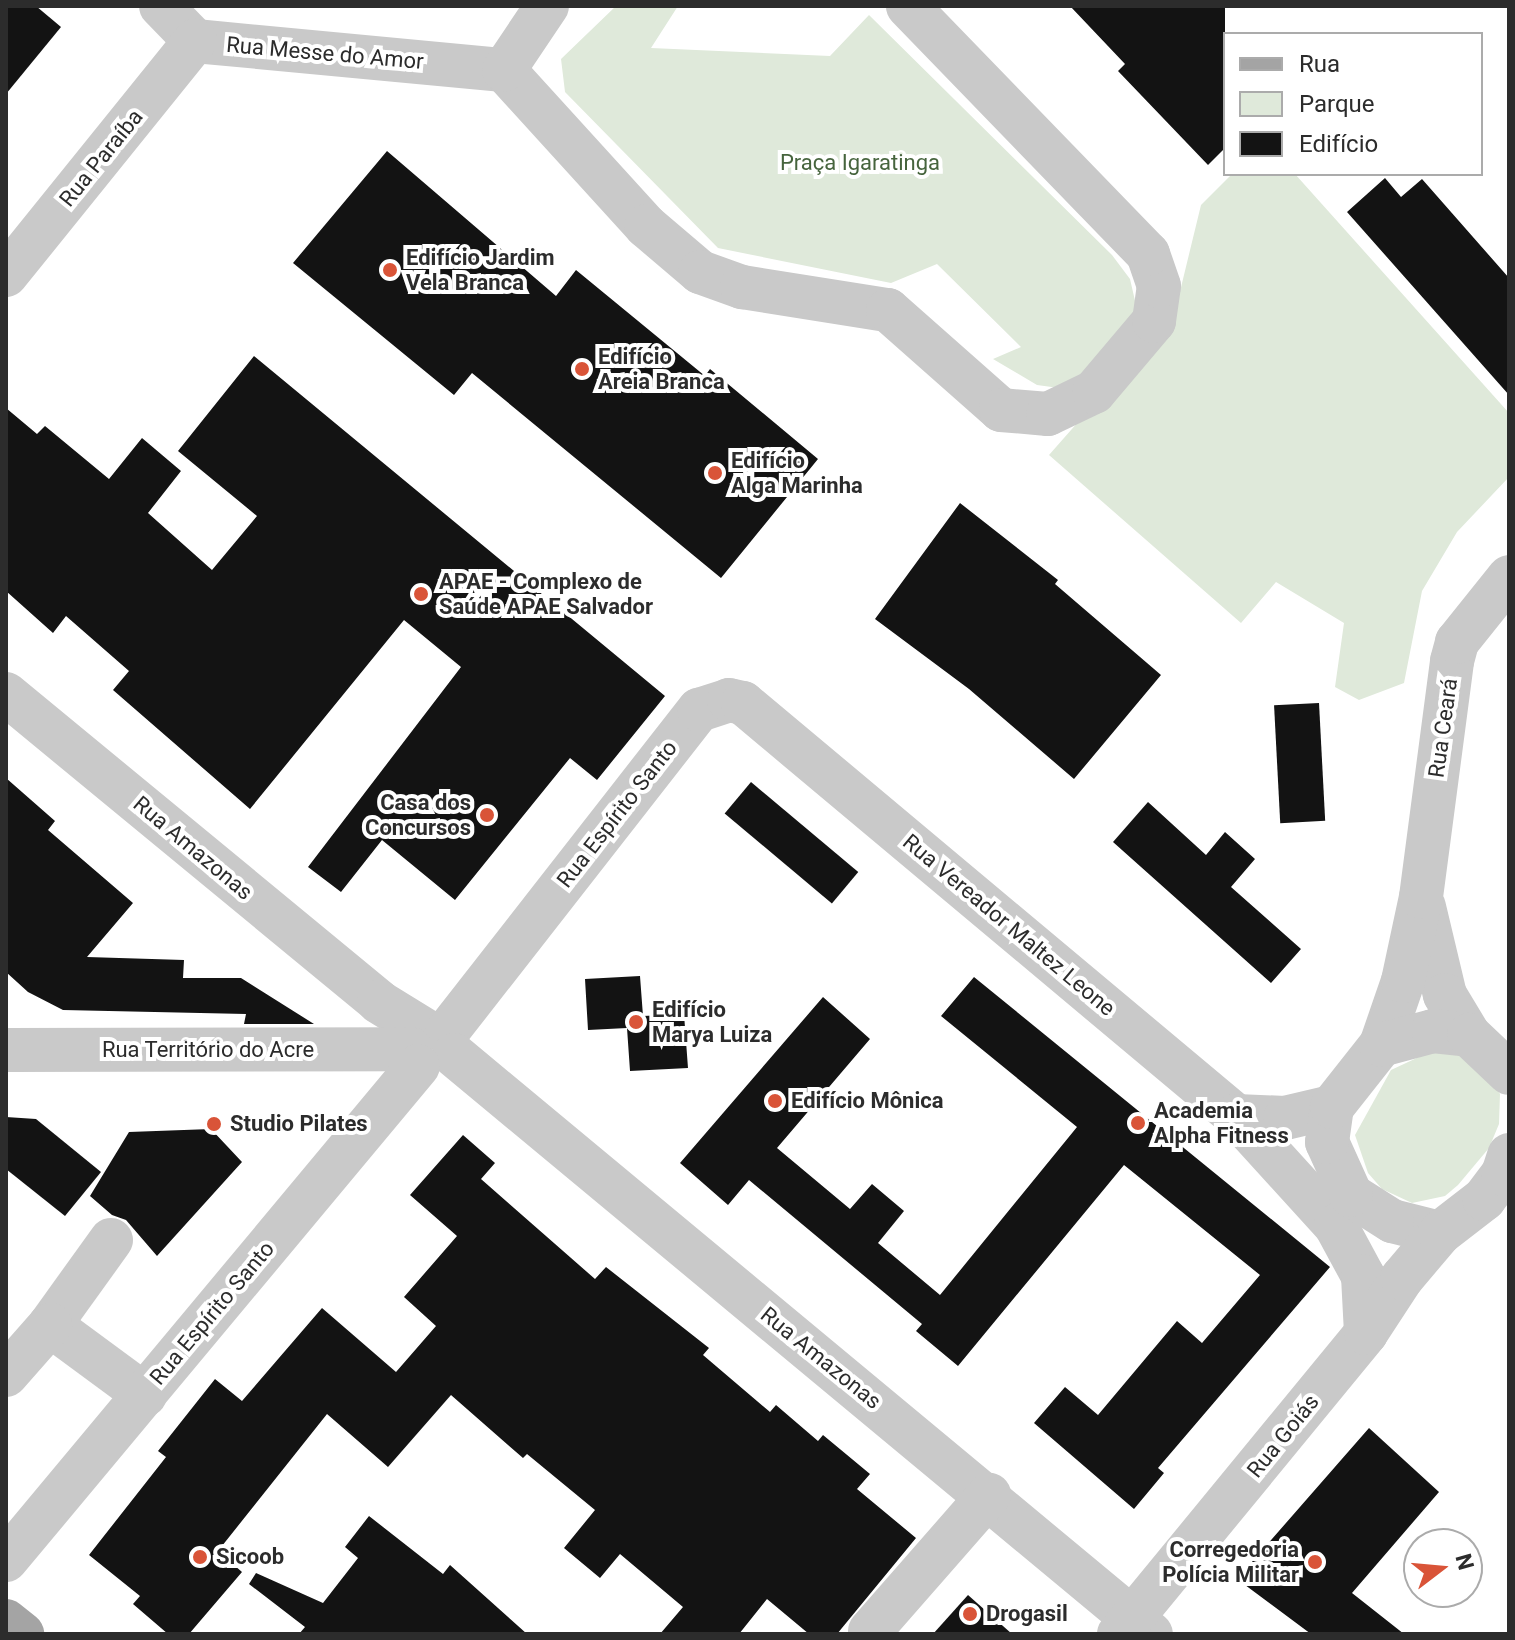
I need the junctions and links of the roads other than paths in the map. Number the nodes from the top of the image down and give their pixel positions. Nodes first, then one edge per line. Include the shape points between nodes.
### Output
1 (161, 6) edge
2 (547, 6) edge
3 (908, 6) edge
4 (195, 41) junction
5 (504, 70) junction
6 (6, 275) edge
7 (1509, 577) edge
8 (6, 694) edge
9 (699, 710) joint
10 (1421, 897) junction
11 (1469, 1035) junction
12 (1381, 1045) junction
13 (430, 1048) junction
14 (6, 1050) edge
15 (1509, 1073) edge
16 (1332, 1107) junction
17 (1236, 1116) junction
18 (1507, 1168) edge
19 (1440, 1233) junction
20 (111, 1240) dead end
21 (50, 1325) junction
22 (1366, 1333) junction
23 (6, 1375) edge
24 (145, 1395) junction
25 (989, 1495) junction
26 (6, 1560) edge
27 (6, 1621) edge
28 (1134, 1629) edge
29 (870, 1631) dead end
30 (22, 1634) edge

1 - 4 street, Rua Messe do Amor
2 - 5 street
3 - 5 street via 1148,254 1156,275 1154,321 1094,392 1048,414 1001,410 888,310 742,287 700,272 646,226
4 - 5 street, Rua Messe do Amor
4 - 6 street, Rua Paraíba
7 - 10 street, Rua Ceará via 1457,642
8 - 13 street, Rua Amazonas
9 - 13 street, Rua Espírito Santo
9 - 17 street, Rua Vereador Maltez Leone via 729,700 752,707
10 - 11 street, Rua Ceará via 1445,995
10 - 12 street, Rua Ceará via 1403,981
11 - 12 street via 1433,1031
11 - 15 street, Rua Ceará
12 - 16 street, Rua Ceará
13 - 14 street, Rua Território do Acre
13 - 24 street, Rua Espírito Santo
13 - 25 street, Rua Amazonas via 487,1087
16 - 17 street via 1285,1118
16 - 19 street via 1327,1142 1351,1195 1392,1221
17 - 22 street, Rua Vereador Maltez Leone via 1336,1226 1363,1276
18 - 19 street, Rua Goiás via 1484,1199
19 - 22 street, Rua Goiás
20 - 21 street
21 - 23 street
21 - 24 street
22 - 28 street, Rua Goiás
24 - 26 street, Rua Espírito Santo
25 - 28 street, Rua Amazonas
25 - 29 street
27 - 30 main road

